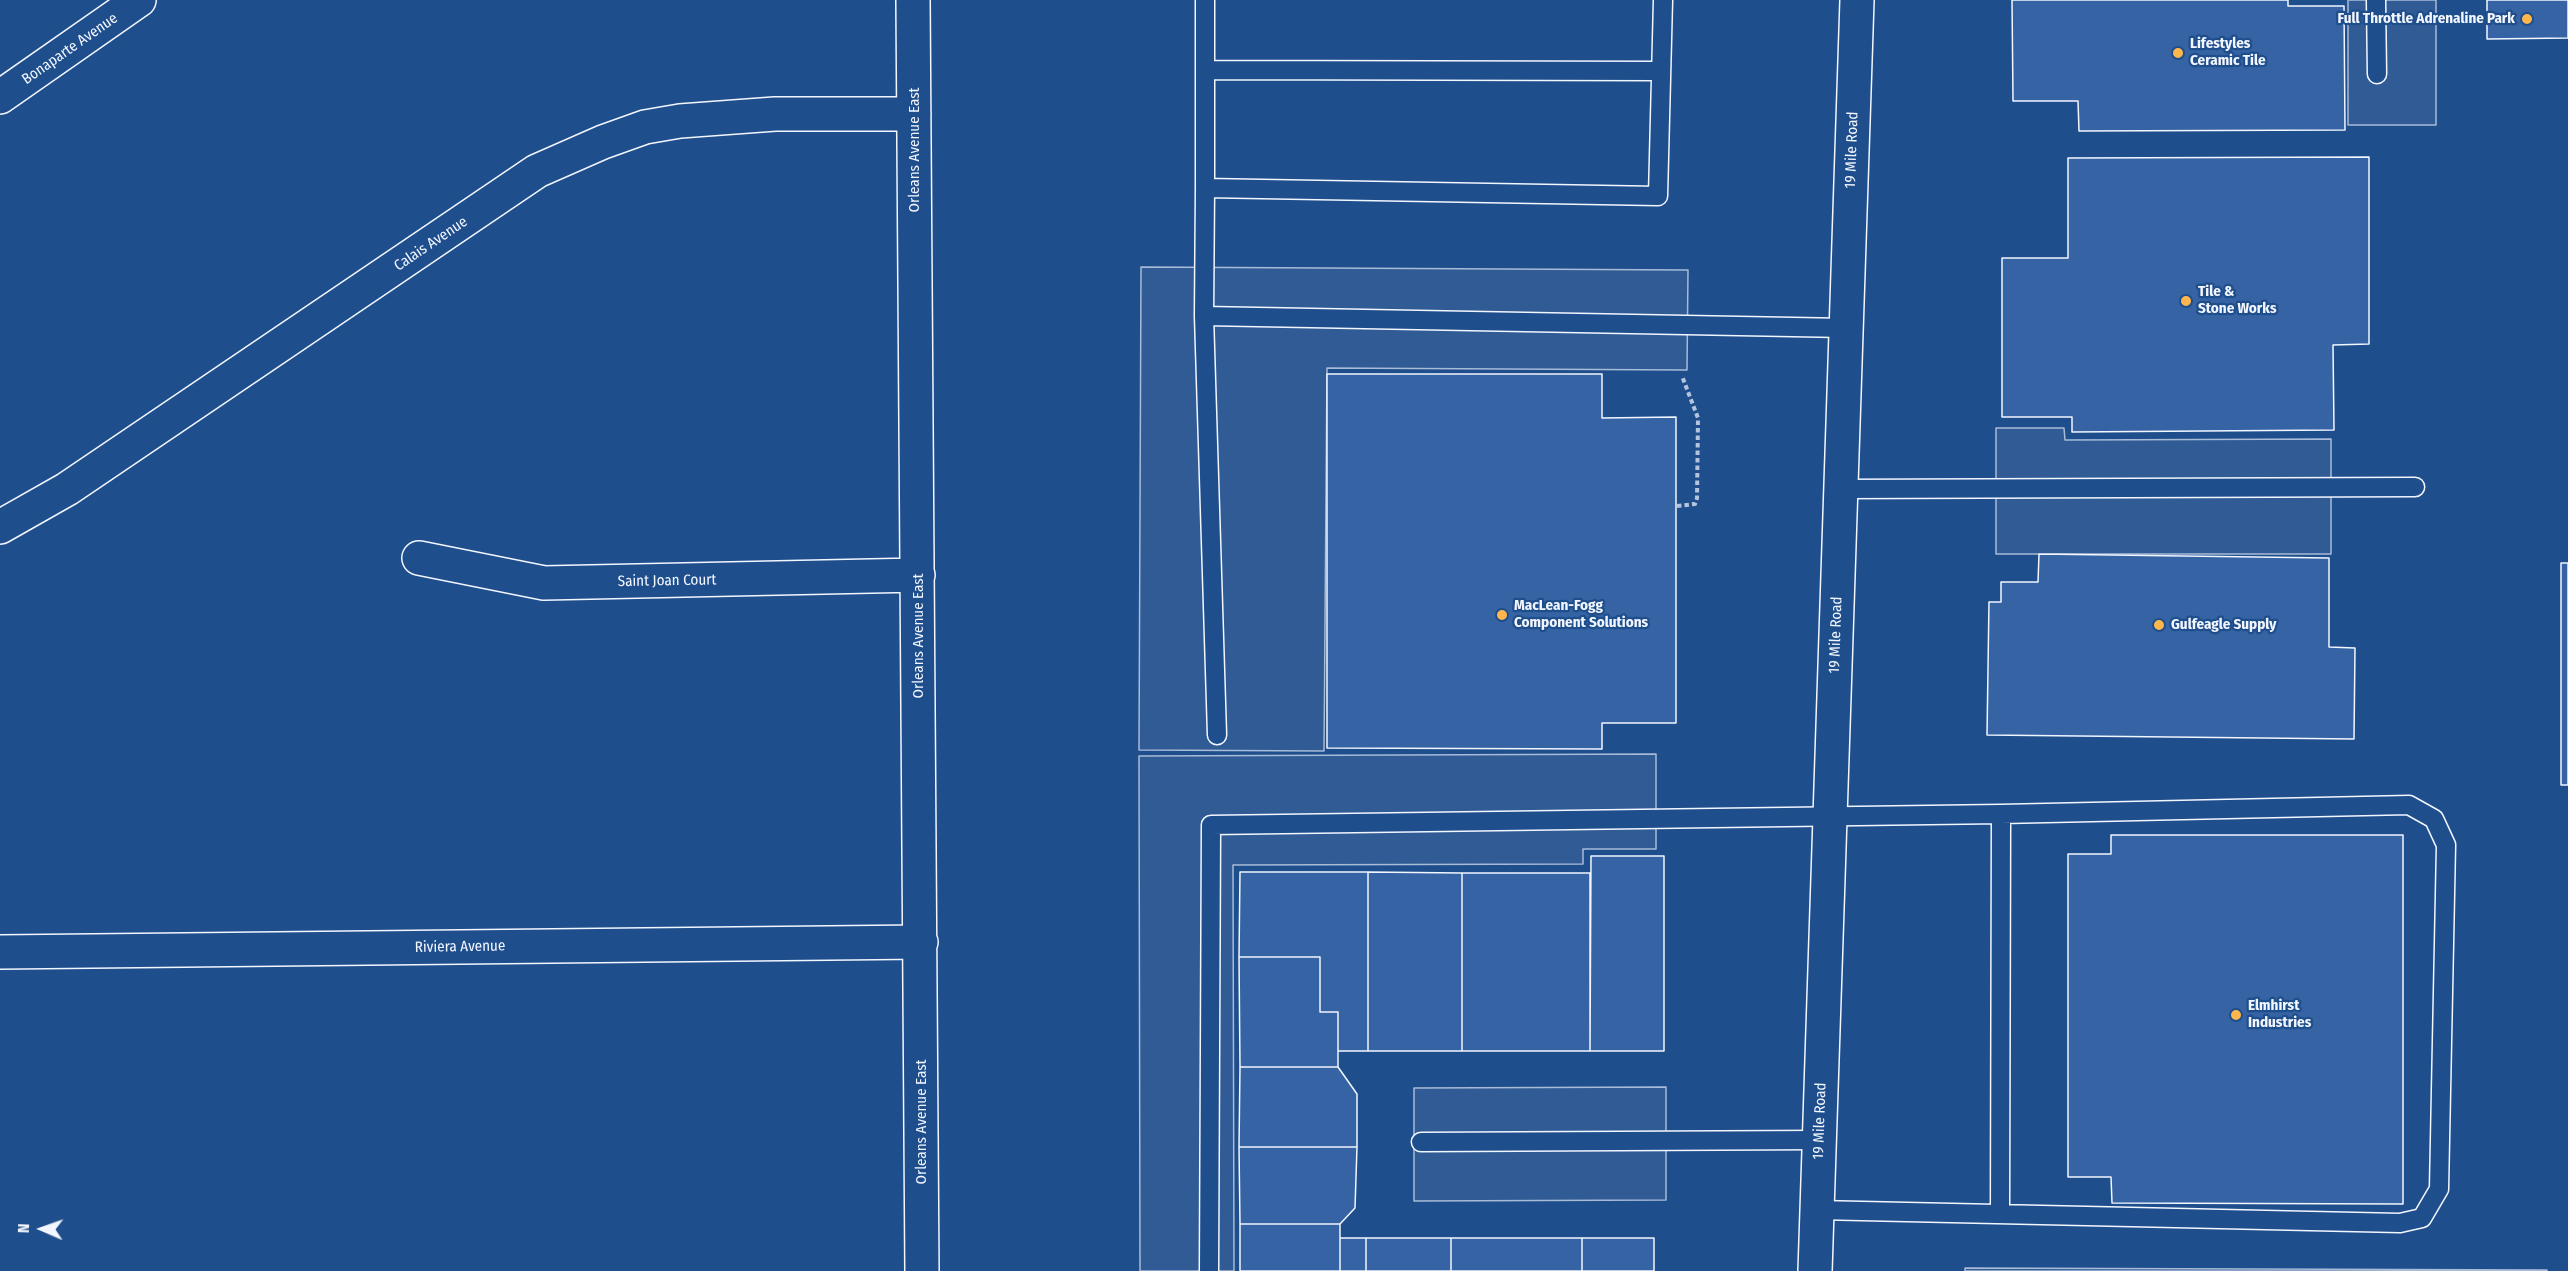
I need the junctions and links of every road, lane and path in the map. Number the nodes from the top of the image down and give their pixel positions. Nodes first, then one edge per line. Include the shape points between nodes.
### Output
1 (139, 0) edge
2 (914, 0) edge
3 (1205, 0) edge
4 (1663, 0) edge
5 (1857, 0) edge
6 (2376, 0) edge
7 (1205, 70) junction
8 (1661, 72) junction
9 (2377, 74) dead end
10 (0, 97) edge
11 (914, 114) junction
12 (1205, 188) junction
13 (1204, 316) junction
14 (1846, 328) junction
15 (1682, 376) dead end
16 (2415, 487) dead end
17 (1840, 489) junction
18 (1677, 507) dead end
19 (0, 527) edge
20 (419, 558) dead end
21 (918, 575) junction
22 (1217, 735) dead end
23 (2001, 814) junction
24 (1830, 816) junction
25 (921, 942) junction
26 (0, 952) edge
27 (1819, 1140) junction
28 (1421, 1142) dead end
29 (1817, 1210) junction
30 (2000, 1214) junction
31 (922, 1271) edge
32 (1209, 1271) edge
33 (1815, 1271) edge

1 - 10 street, Bonaparte Avenue
2 - 11 street, Orleans Avenue East
3 - 7 lane
4 - 8 lane
5 - 14 street, 19 Mile Road
6 - 9 lane
7 - 8 lane
7 - 12 lane
8 - 12 lane via 1658,196
11 - 19 street, Calais Avenue via 775,114 680,121 645,127 537,171 77,483
11 - 21 street, Orleans Avenue East
12 - 13 lane
13 - 14 lane
13 - 22 lane
14 - 17 street, 19 Mile Road
15 - 18 path via 1698,418 1697,498 1695,504
16 - 17 lane
17 - 24 street, 19 Mile Road
20 - 21 street, Saint Joan Court via 544,583
21 - 25 street, Orleans Avenue East
23 - 24 lane
23 - 30 lane
23 - 30 lane via 2409,805 2434,819 2446,845 2439,1189 2422,1218 2400,1223
24 - 27 street, 19 Mile Road
24 - 32 lane via 1211,825
25 - 26 street, Riviera Avenue
25 - 31 street, Orleans Avenue East
27 - 28 lane
27 - 29 street, 19 Mile Road
29 - 30 lane
29 - 33 street, 19 Mile Road

